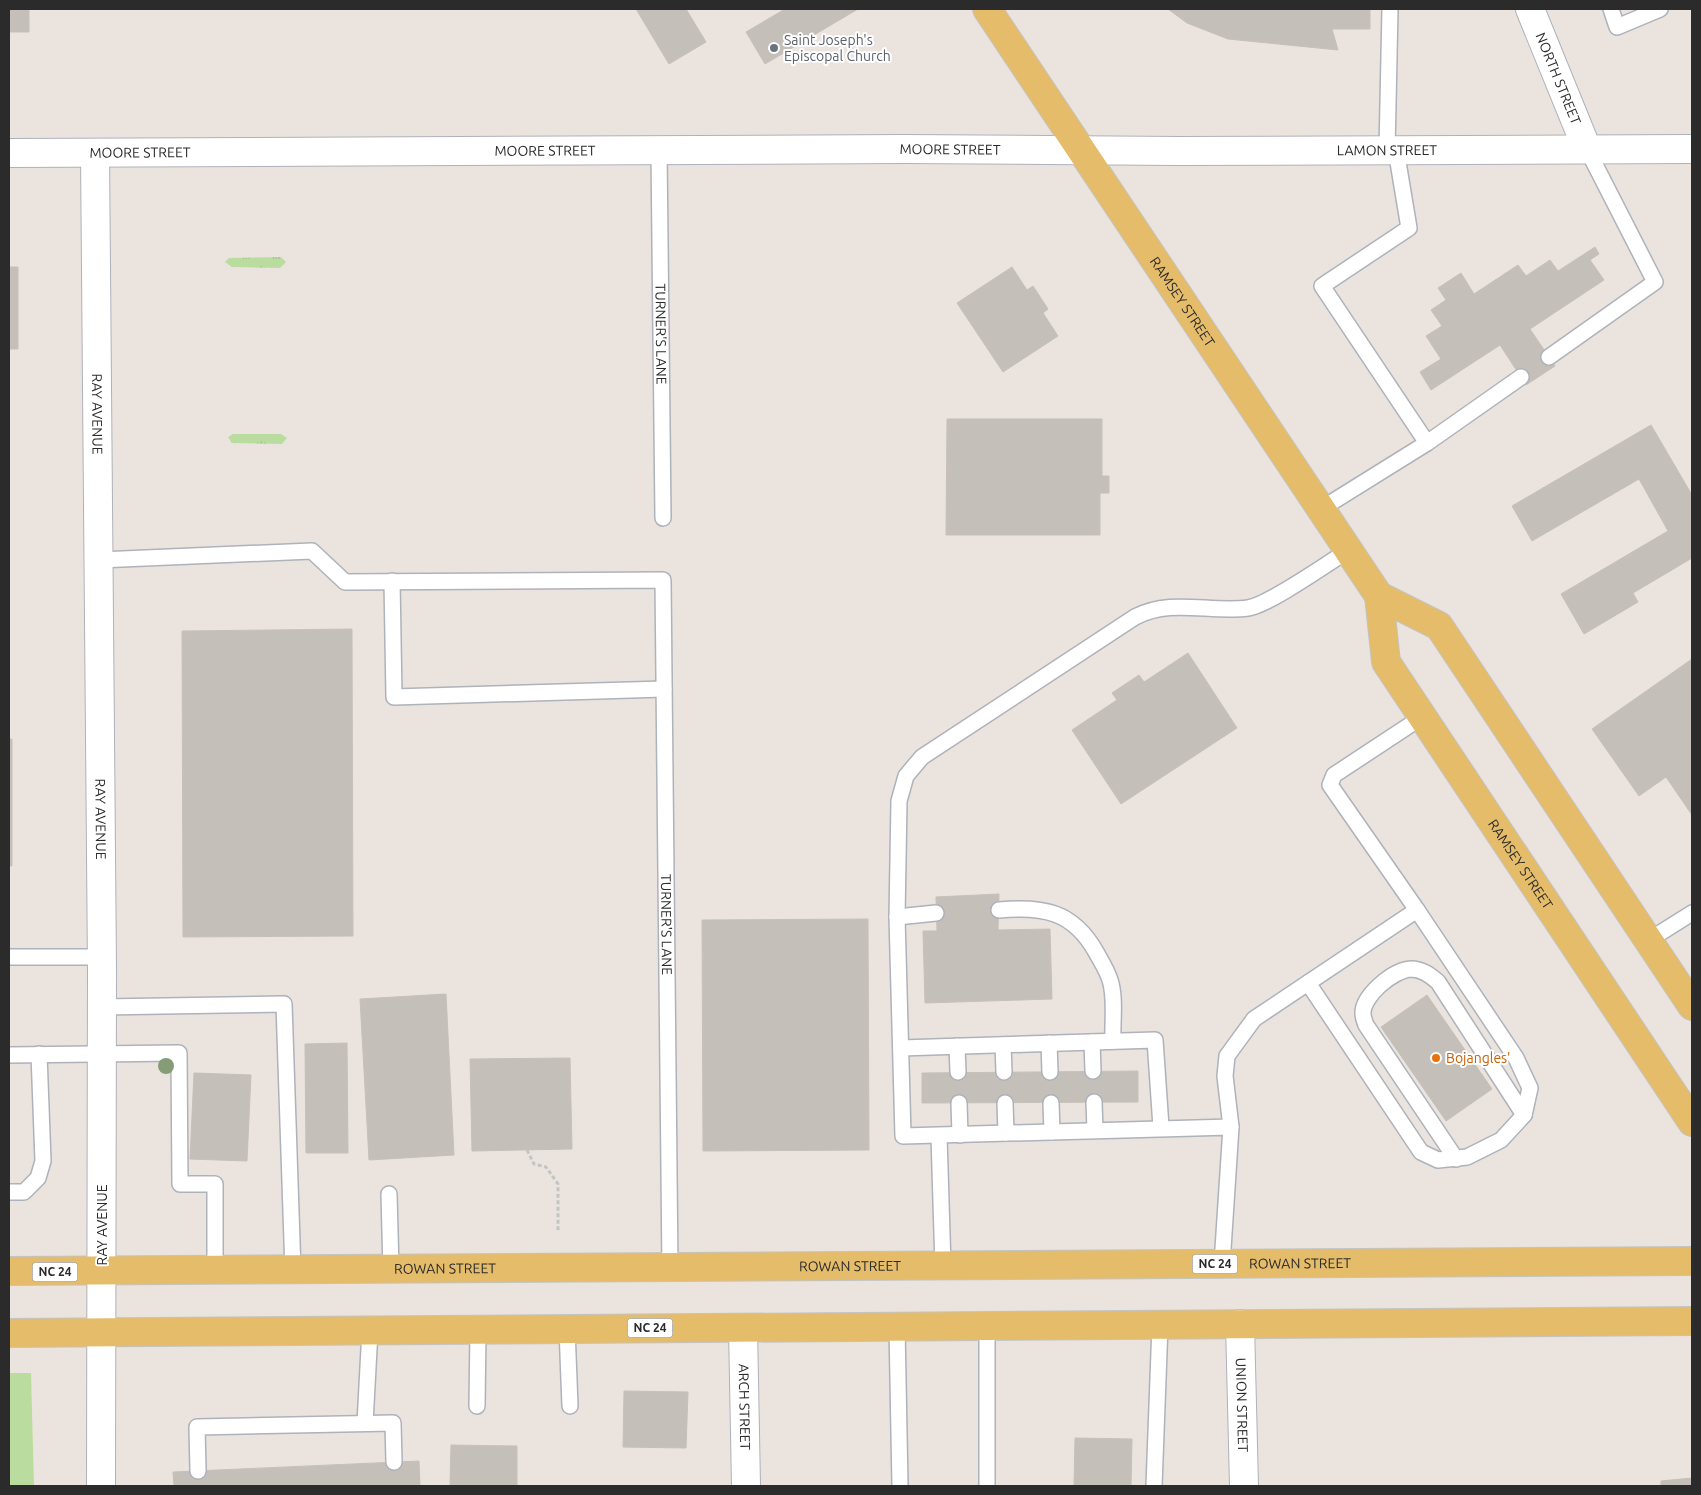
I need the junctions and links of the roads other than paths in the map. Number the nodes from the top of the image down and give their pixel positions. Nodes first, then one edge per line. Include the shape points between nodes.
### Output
1 (987, 9) edge
2 (1390, 9) edge
3 (1530, 9) edge
4 (1611, 9) edge
5 (1660, 9) edge
6 (1692, 148) edge
7 (1587, 149) junction
8 (658, 150) junction
9 (1081, 150) junction
10 (1391, 150) junction
11 (95, 153) junction
12 (9, 154) edge
13 (1549, 357) dead end
14 (1521, 377) dead end
15 (1427, 443) junction
16 (1321, 510) junction
17 (662, 518) dead end
18 (1349, 550) junction
19 (99, 560) junction
20 (392, 581) junction
21 (1379, 596) junction
22 (664, 688) junction
23 (1422, 717) junction
24 (999, 910) dead end
25 (1418, 910) junction
26 (936, 913) dead end
27 (1692, 913) edge
28 (897, 917) junction
29 (1648, 940) junction
30 (9, 957) edge
31 (102, 957) junction
32 (1308, 983) junction
33 (1691, 1001) edge
34 (102, 1007) junction
35 (1113, 1041) junction
36 (1092, 1042) junction
37 (1049, 1044) junction
38 (1003, 1045) junction
39 (957, 1046) junction
40 (901, 1048) junction
41 (102, 1053) junction
42 (39, 1054) junction
43 (9, 1055) edge
44 (1093, 1071) dead end
45 (958, 1072) dead end
46 (1004, 1072) dead end
47 (1050, 1072) dead end
48 (1094, 1102) dead end
49 (959, 1103) dead end
50 (1005, 1103) dead end
51 (1051, 1103) dead end
52 (1524, 1115) junction
53 (1692, 1122) edge
54 (1161, 1127) junction
55 (1231, 1127) junction
56 (1095, 1130) junction
57 (1052, 1132) junction
58 (1006, 1133) junction
59 (960, 1135) junction
60 (939, 1136) junction
61 (1456, 1158) junction
62 (9, 1192) edge
63 (389, 1194) dead end
64 (1692, 1261) edge
65 (1222, 1264) junction
66 (943, 1267) junction
67 (670, 1269) junction
68 (391, 1270) junction
69 (215, 1271) junction
70 (293, 1271) junction
71 (9, 1272) edge
72 (102, 1272) junction
73 (1692, 1321) edge
74 (1240, 1324) junction
75 (1160, 1325) junction
76 (897, 1326) junction
77 (987, 1326) junction
78 (743, 1328) junction
79 (568, 1329) junction
80 (370, 1330) junction
81 (478, 1330) junction
82 (102, 1332) junction
83 (9, 1333) edge
84 (477, 1406) dead end
85 (570, 1406) dead end
86 (365, 1424) junction
87 (394, 1462) dead end
88 (198, 1471) dead end
89 (101, 1486) edge
90 (746, 1486) edge
91 (900, 1486) edge
92 (987, 1486) edge
93 (1154, 1486) edge
94 (1244, 1486) edge

1 - 9 main road, RAMSEY STREET
2 - 10 lane
3 - 7 street, NORTH STREET
4 - 5 lane via 1617,27
6 - 7 street, LAMON STREET
7 - 10 street, LAMON STREET
7 - 13 lane via 1655,282
8 - 9 street, MOORE STREET
8 - 11 street, MOORE STREET
8 - 17 lane, TURNER'S LANE
9 - 10 street, LAMON STREET
9 - 16 main road, RAMSEY STREET
10 - 15 lane via 1409,228 1322,286
11 - 12 street, MOORE STREET
11 - 19 street, RAY AVENUE
14 - 15 lane
15 - 16 lane
16 - 18 main road, RAMSEY STREET
18 - 21 main road, RAMSEY STREET
18 - 28 lane via 1267,601 1250,608 1160,607 1147,611 922,757 906,776 899,801
19 - 20 lane via 312,551 345,582
19 - 31 street, RAY AVENUE
20 - 22 lane, TURNER'S LANE via 663,580
20 - 22 lane via 394,698
21 - 23 main road, RAMSEY STREET via 1386,662
21 - 29 main road via 1439,626
22 - 67 lane, TURNER'S LANE
23 - 25 lane via 1334,775 1330,785
23 - 53 main road, RAMSEY STREET
24 - 35 lane via 1028,908 1048,911 1076,925 1093,946 1111,981
25 - 32 lane
25 - 52 lane via 1516,1058 1530,1088
26 - 28 lane
27 - 29 lane
28 - 40 lane
29 - 33 main road
30 - 31 lane
31 - 34 street, RAY AVENUE
32 - 55 lane via 1254,1019 1227,1056 1225,1076
32 - 61 lane via 1421,1152 1438,1160
34 - 41 street, RAY AVENUE
34 - 70 lane via 284,1004
35 - 36 lane
35 - 54 lane via 1155,1040
36 - 37 lane
36 - 44 lane
37 - 38 lane
37 - 47 lane
38 - 39 lane
38 - 46 lane
39 - 40 lane
39 - 45 lane
40 - 60 lane via 903,1136
41 - 42 lane
41 - 69 lane via 179,1053 180,1184 215,1184
41 - 72 street, RAY AVENUE
42 - 43 lane
42 - 62 lane via 43,1162 38,1178 24,1192
48 - 56 lane
49 - 59 lane
50 - 58 lane
51 - 57 lane
52 - 61 lane via 1501,1140 1468,1157
52 - 61 lane via 1438,982 1425,972 1410,969 1392,976 1366,1001 1363,1013 1366,1025
54 - 55 lane
54 - 56 lane
55 - 65 lane
56 - 57 lane
57 - 58 lane
58 - 59 lane
59 - 60 lane
60 - 66 lane
63 - 68 lane
64 - 65 main road, ROWAN STREET / NC 24
65 - 66 main road, ROWAN STREET / NC 24
66 - 67 main road, ROWAN STREET / NC 24
67 - 68 main road, ROWAN STREET / NC 24
68 - 70 main road, ROWAN STREET / NC 24
69 - 70 main road, ROWAN STREET / NC 24
69 - 72 main road, ROWAN STREET / NC 24
71 - 72 main road, ROWAN STREET / NC 24
72 - 82 street, RAY AVENUE
73 - 74 main road, NC 24
74 - 75 main road, NC 24
74 - 94 street, UNION STREET
75 - 77 main road, NC 24
75 - 93 lane
76 - 77 main road, NC 24
76 - 78 main road, NC 24
76 - 91 lane
77 - 92 lane
78 - 79 main road, NC 24
78 - 90 street, ARCH STREET
79 - 81 main road, NC 24
79 - 85 lane
80 - 81 main road, NC 24
80 - 82 main road, NC 24
80 - 86 lane
81 - 84 lane
82 - 83 main road, NC 24
82 - 89 street, RAY AVENUE
86 - 87 lane via 393,1423
86 - 88 lane via 197,1426

